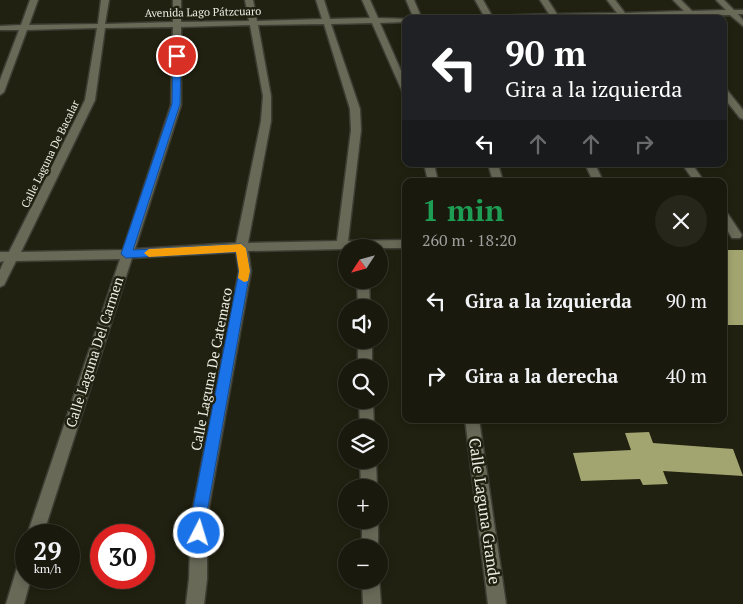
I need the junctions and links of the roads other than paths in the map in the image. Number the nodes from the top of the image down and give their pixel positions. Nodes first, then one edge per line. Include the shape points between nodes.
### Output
1 (34, 0) edge
2 (105, 0) edge
3 (177, 0) edge
4 (249, 0) edge
5 (320, 0) edge
6 (366, 0) edge
7 (410, 0) edge
8 (479, 0) edge
9 (544, 0) edge
10 (611, 0) edge
11 (677, 0) edge
12 (720, 0) edge
13 (733, 12) junction
14 (743, 12) edge
15 (690, 13) junction
16 (622, 14) junction
17 (416, 15) edge
18 (488, 15) edge
19 (553, 15) edge
20 (610, 15) edge
21 (644, 15) edge
22 (673, 15) edge
23 (373, 20) junction
24 (402, 20) edge
25 (251, 22) junction
26 (326, 22) junction
27 (177, 23) junction
28 (743, 24) edge
29 (101, 26) junction
30 (0, 28) edge
31 (25, 28) junction
32 (402, 82) edge
33 (0, 92) edge
34 (727, 96) edge
35 (743, 116) edge
36 (689, 167) edge
37 (697, 178) edge
38 (727, 220) edge
39 (727, 235) edge
40 (740, 235) edge
41 (343, 239) edge
42 (402, 244) edge
43 (338, 245) edge
44 (388, 245) edge
45 (241, 248) junction
46 (126, 254) junction
47 (0, 257) edge
48 (13, 257) junction
49 (0, 282) edge
50 (473, 423) edge
51 (39, 524) edge
52 (19, 589) edge
53 (371, 589) edge
54 (15, 604) edge
55 (195, 604) edge
56 (372, 604) edge
57 (497, 604) edge

1 - 31 street
2 - 29 street, Calle Laguna De Bacalar
3 - 27 street, Calle Laguna Del Carmen
4 - 25 street, Calle Laguna De Catemaco
5 - 26 street
6 - 23 street
7 - 17 street
8 - 18 street
9 - 19 street
10 - 16 street
11 - 15 street
12 - 13 street
13 - 14 street
13 - 15 street
13 - 28 street
15 - 22 street
16 - 20 street
16 - 21 street
23 - 24 street, Avenida Lago Pátzcuaro
23 - 26 street, Avenida Lago Pátzcuaro
23 - 32 street
25 - 26 street, Avenida Lago Pátzcuaro
25 - 27 street, Avenida Lago Pátzcuaro
25 - 45 street, Calle Laguna De Catemaco via 266,96 266,121
26 - 41 street via 355,109 356,130
27 - 29 street, Avenida Lago Pátzcuaro
27 - 46 street, Calle Laguna Del Carmen via 176,104
29 - 31 street, Avenida Lago Pátzcuaro
29 - 48 street, Calle Laguna De Bacalar via 90,100
30 - 31 street, Avenida Lago Pátzcuaro
31 - 33 street
34 - 35 street
36 - 37 street
38 - 40 street
39 - 40 street
42 - 44 street
43 - 45 street
45 - 46 street
45 - 55 street, Calle Laguna De Catemaco via 245,271 199,518
46 - 48 street
46 - 51 street, Calle Laguna Del Carmen
47 - 48 street
48 - 49 street, Calle Laguna De Bacalar
50 - 57 street, Calle Laguna Grande
52 - 54 street
53 - 56 street

